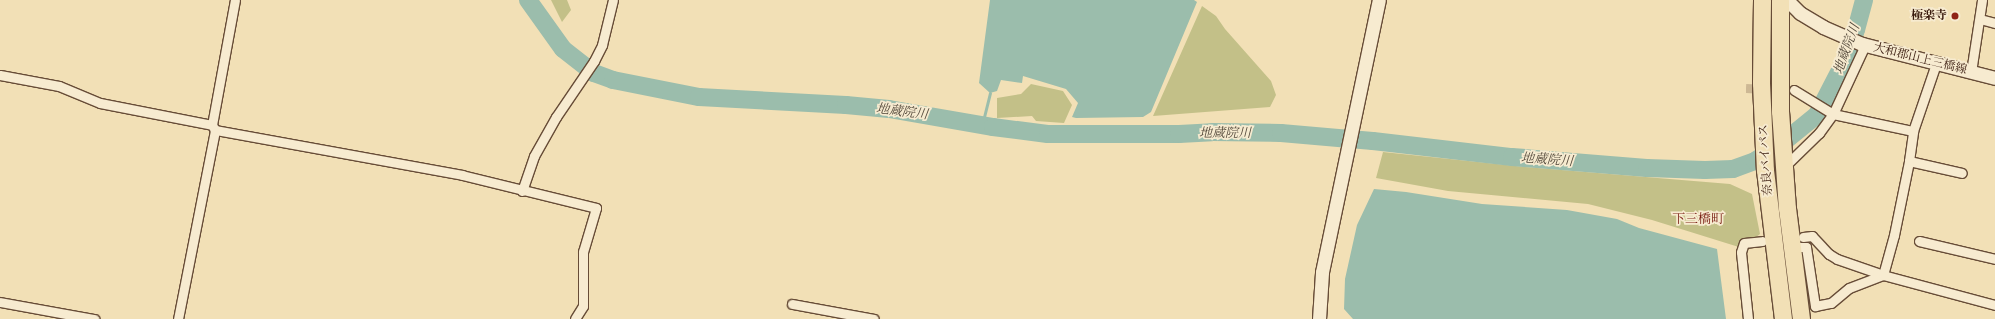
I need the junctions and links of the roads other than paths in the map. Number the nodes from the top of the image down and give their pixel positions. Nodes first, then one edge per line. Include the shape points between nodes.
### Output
1 (236, 0) edge
2 (613, 0) edge
3 (1379, 0) edge
4 (1762, 0) edge
5 (1780, 0) edge
6 (1787, 0) edge
7 (1982, 0) edge
8 (1980, 19) junction
9 (1995, 23) edge
10 (1863, 45) junction
11 (1936, 64) junction
12 (1971, 72) junction
13 (0, 75) edge
14 (1995, 78) edge
15 (1794, 90) tunnel mouth
16 (1830, 113) junction
17 (214, 128) junction
18 (1913, 131) junction
19 (1909, 162) junction
20 (1784, 163) junction
21 (1962, 173) dead end
22 (522, 191) junction
23 (1919, 241) dead end
24 (1762, 242) dead end
25 (1798, 242) junction
26 (1995, 259) edge
27 (1883, 275) junction
28 (0, 302) edge
29 (792, 304) dead end
30 (1995, 305) edge
31 (843, 316) edge
32 (94, 319) edge
33 (178, 319) edge
34 (575, 319) edge
35 (874, 319) edge
36 (1319, 319) edge
37 (1748, 319) edge
38 (1783, 319) edge
39 (1801, 319) edge

1 - 17 street
2 - 22 street via 602,45 534,156
3 - 36 street via 1322,272
4 - 38 highway, 奈良バイパス via 1761,83 1765,170
5 - 20 highway, 奈良バイパス via 1780,111
6 - 10 street, 大和郡山上三橋線 via 1800,13 1823,27
7 - 8 street
8 - 9 street
8 - 12 street
10 - 11 street, 大和郡山上三橋線
10 - 16 street
11 - 12 street, 大和郡山上三橋線
11 - 18 street
12 - 14 street, 大和郡山上三橋線
13 - 17 street via 59,86 100,103
15 - 16 street
16 - 18 street
16 - 20 street via 1819,132
17 - 22 street via 462,175
17 - 33 street
18 - 19 street
19 - 21 street
19 - 27 street
20 - 25 highway, 奈良バイパス
22 - 34 street via 596,208 583,252 583,306
23 - 26 street
24 - 37 street via 1744,244 1741,252
25 - 27 street via 1812,236 1837,259
25 - 27 street via 1806,247 1815,306 1831,303 1849,288
25 - 39 highway, 奈良バイパス
27 - 30 street
28 - 32 street
29 - 31 street
31 - 35 street

